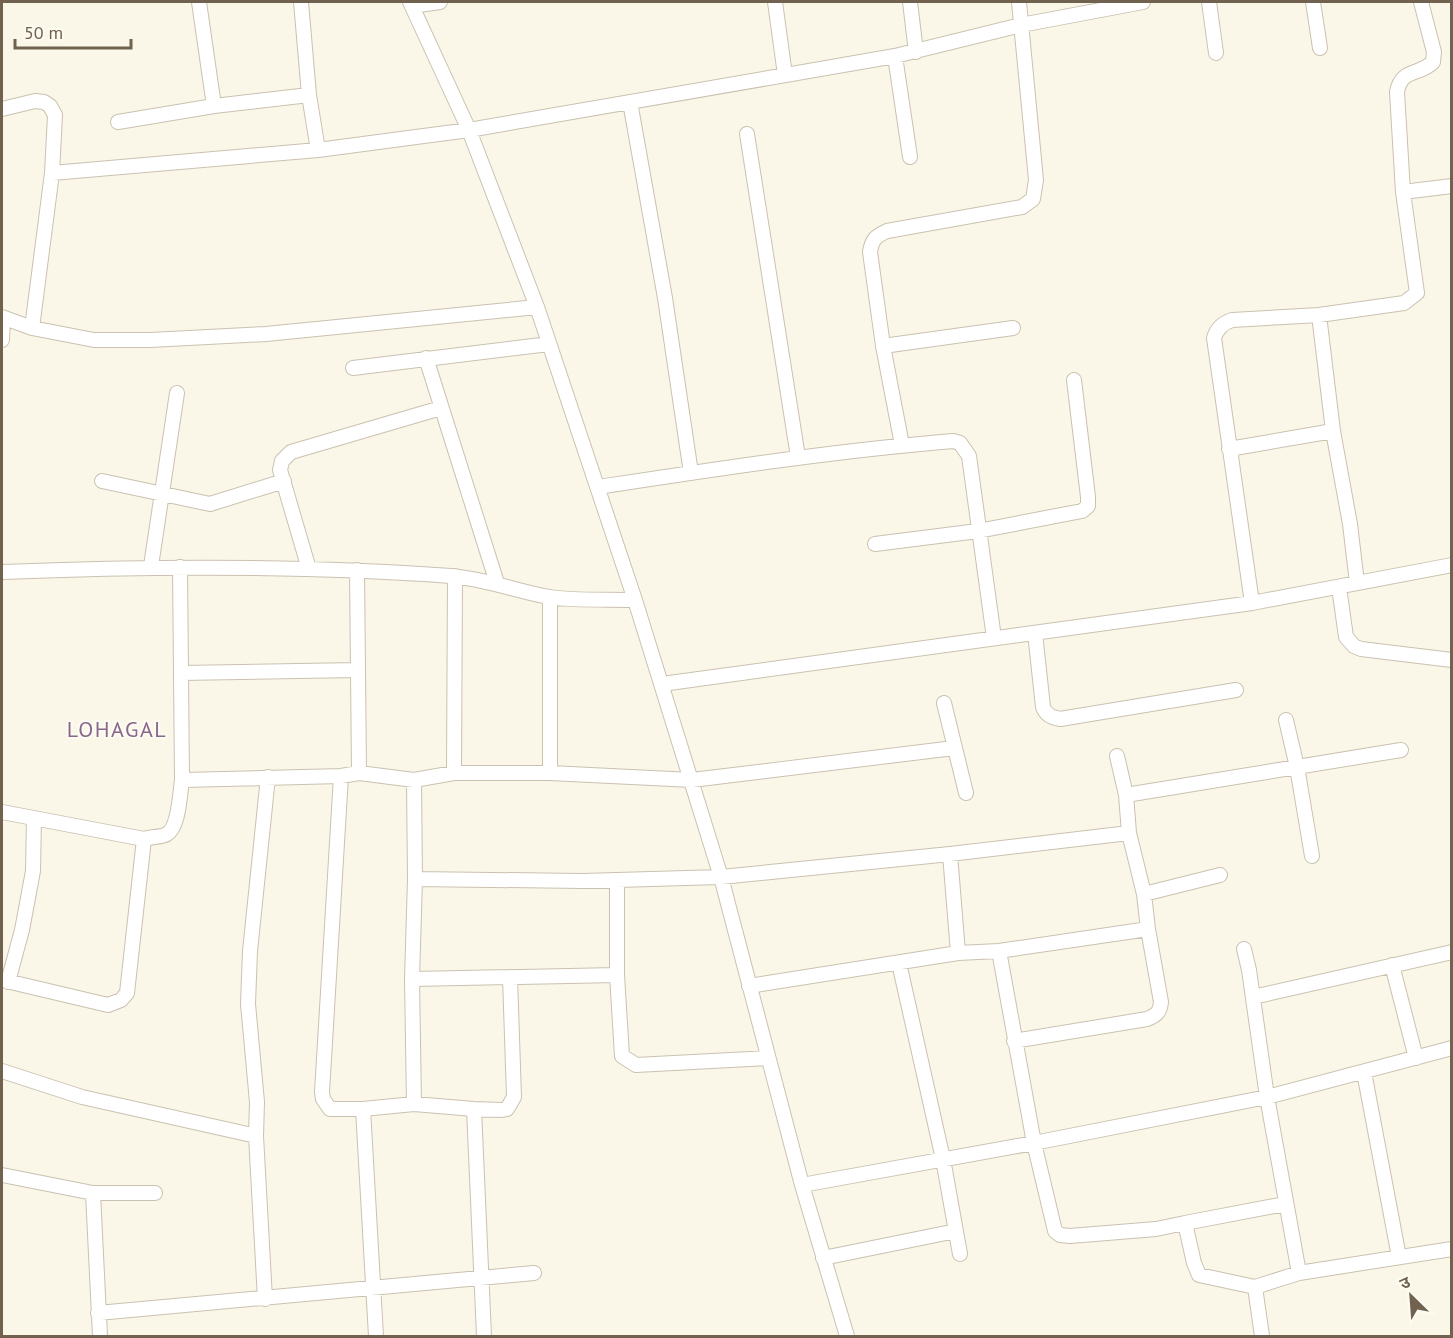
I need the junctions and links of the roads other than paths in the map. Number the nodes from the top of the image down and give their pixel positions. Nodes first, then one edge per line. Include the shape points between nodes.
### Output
1 (199, 2) edge
2 (301, 2) edge
3 (440, 2) edge
4 (776, 2) edge
5 (910, 2) edge
6 (1019, 2) edge
7 (1143, 2) edge
8 (1209, 2) edge
9 (1313, 2) edge
10 (1421, 2) edge
11 (411, 4) edge
12 (1117, 4) edge
13 (1021, 25) junction
14 (1320, 48) dead end
15 (916, 52) junction
16 (1216, 52) dead end
17 (895, 56) junction
18 (785, 75) junction
19 (309, 95) junction
20 (630, 102) junction
21 (214, 106) junction
22 (2, 109) edge
23 (118, 122) dead end
24 (469, 130) junction
25 (747, 134) dead end
26 (318, 150) junction
27 (910, 157) dead end
28 (52, 173) junction
29 (1452, 186) edge
30 (1403, 192) junction
31 (537, 307) junction
32 (1319, 315) junction
33 (2, 318) edge
34 (32, 328) junction
35 (1013, 328) dead end
36 (2, 340) edge
37 (549, 344) junction
38 (883, 346) junction
39 (426, 358) junction
40 (353, 368) dead end
41 (1074, 380) dead end
42 (177, 393) dead end
43 (441, 408) junction
44 (1333, 431) junction
45 (902, 445) junction
46 (1229, 449) junction
47 (798, 457) junction
48 (691, 473) junction
49 (102, 481) dead end
50 (284, 481) junction
51 (598, 487) junction
52 (162, 495) junction
53 (978, 531) junction
54 (874, 544) dead end
55 (151, 566) junction
56 (1452, 566) edge
57 (180, 567) junction
58 (309, 569) junction
59 (357, 570) junction
60 (2, 572) edge
61 (455, 576) junction
62 (497, 583) junction
63 (1357, 583) junction
64 (1339, 587) junction
65 (550, 597) junction
66 (635, 600) junction
67 (1252, 603) junction
68 (1035, 633) junction
69 (993, 639) junction
70 (1452, 660) edge
71 (358, 670) junction
72 (181, 673) junction
73 (662, 684) junction
74 (1236, 690) dead end
75 (944, 703) dead end
76 (1286, 720) dead end
77 (954, 748) junction
78 (1401, 750) dead end
79 (1117, 756) dead end
80 (1297, 767) junction
81 (359, 773) junction
82 (454, 773) junction
83 (550, 774) junction
84 (341, 776) junction
85 (268, 777) junction
86 (182, 780) junction
87 (414, 780) junction
88 (692, 780) junction
89 (966, 793) dead end
90 (1126, 795) junction
91 (2, 812) edge
92 (34, 818) junction
93 (1129, 833) junction
94 (144, 839) junction
95 (950, 854) junction
96 (1312, 855) dead end
97 (1220, 875) dead end
98 (721, 877) junction
99 (415, 879) junction
100 (617, 880) junction
101 (1144, 894) junction
102 (1148, 929) junction
103 (1244, 949) dead end
104 (999, 951) junction
105 (1452, 952) edge
106 (958, 953) junction
107 (899, 963) junction
108 (1392, 965) junction
109 (617, 975) junction
110 (510, 977) junction
111 (412, 979) junction
112 (4, 981) edge
113 (749, 986) junction
114 (1253, 998) junction
115 (1014, 1041) junction
116 (1452, 1048) edge
117 (768, 1058) junction
118 (1416, 1058) junction
119 (2, 1071) edge
120 (1364, 1071) junction
121 (1267, 1097) junction
122 (414, 1104) junction
123 (363, 1109) junction
124 (474, 1109) junction
125 (256, 1136) junction
126 (1034, 1143) junction
127 (943, 1159) junction
128 (2, 1175) edge
129 (802, 1185) junction
130 (93, 1193) junction
131 (154, 1193) dead end
132 (1286, 1204) junction
133 (1185, 1223) junction
134 (956, 1231) junction
135 (1452, 1249) edge
136 (960, 1254) dead end
137 (1399, 1257) junction
138 (823, 1258) junction
139 (1299, 1273) junction
140 (534, 1274) dead end
141 (482, 1278) junction
142 (1255, 1287) junction
143 (373, 1289) junction
144 (265, 1299) junction
145 (98, 1313) junction
146 (100, 1336) edge
147 (376, 1336) edge
148 (484, 1336) edge
149 (847, 1336) edge
150 (1262, 1336) edge

1 - 21 street
2 - 19 street
3 - 11 street
4 - 18 street
5 - 15 street
6 - 13 street
7 - 12 street
8 - 16 street
9 - 14 street
10 - 30 street via 1434,52 1428,68 1407,74 1398,82
11 - 24 street
12 - 13 street
13 - 15 street
13 - 38 street via 1036,180 1033,199 1022,207 876,235 870,252
15 - 17 street
17 - 18 street
17 - 27 street
18 - 20 street
19 - 21 street
19 - 26 street
20 - 24 street
20 - 48 street
21 - 23 street
22 - 28 street via 35,101 50,106 55,115
24 - 26 street
24 - 31 street
25 - 47 street
26 - 28 street
28 - 34 street
29 - 30 street
30 - 32 street via 1417,292 1404,303
31 - 34 street via 266,334 150,340 94,340
31 - 37 street
32 - 44 street
32 - 46 street via 1232,320 1216,331
33 - 34 street
33 - 36 street
35 - 38 street
37 - 39 street
37 - 51 street
38 - 45 street
39 - 40 street
39 - 43 street
41 - 53 street via 1088,506 1075,514
42 - 52 street
43 - 50 street via 291,452 282,461
43 - 62 street
44 - 46 street
44 - 63 street
45 - 47 street
45 - 53 street via 960,443 969,456
46 - 67 street
47 - 48 street
48 - 51 street
49 - 52 street
50 - 52 street via 210,504
50 - 58 street
51 - 66 street
52 - 55 street
53 - 54 street
53 - 69 street
55 - 57 street
55 - 60 street
56 - 63 street
57 - 58 street
57 - 72 street
58 - 59 street
59 - 61 street
59 - 71 street
61 - 62 street
61 - 82 street
62 - 65 street
63 - 64 street
64 - 67 street
64 - 70 street via 1346,637 1354,646
65 - 66 street
65 - 83 street
66 - 73 street
67 - 68 street
68 - 69 street
68 - 74 street via 1043,707 1051,717 1060,719
69 - 73 street
71 - 72 street
71 - 81 street
72 - 86 street
73 - 88 street
75 - 77 street
76 - 80 street
77 - 88 street
77 - 89 street
78 - 80 street
79 - 90 street
80 - 90 street
80 - 96 street
81 - 84 street
81 - 87 street
82 - 83 street
82 - 87 street
83 - 88 street
84 - 85 street
84 - 123 street via 322,1092 330,1109
85 - 86 street
85 - 125 street via 248,1004 257,1102
86 - 94 street via 172,830
87 - 99 street
88 - 98 street
90 - 93 street
91 - 92 street
92 - 94 street
92 - 112 street via 33,871 22,930
93 - 95 street
93 - 101 street
94 - 112 street via 127,993 121,1000 108,1005
95 - 98 street
95 - 106 street
97 - 101 street
98 - 100 street
98 - 113 street
99 - 100 street
99 - 111 street
100 - 109 street
101 - 102 street
102 - 104 street
102 - 115 street via 1161,1002 1156,1015
103 - 114 street
104 - 106 street
104 - 115 street
105 - 108 street
106 - 107 street
107 - 113 street
107 - 127 street
108 - 114 street
108 - 118 street
109 - 110 street
109 - 117 street via 620,1051 628,1062 636,1065
110 - 111 street
110 - 124 street via 514,1097 511,1105 502,1110
111 - 122 street
113 - 117 street
114 - 121 street
115 - 126 street
116 - 118 street
117 - 129 street
118 - 120 street
119 - 125 street via 82,1097
120 - 121 street
120 - 137 street
121 - 126 street
121 - 132 street
122 - 123 street
122 - 124 street
123 - 143 street
124 - 141 street
125 - 144 street
126 - 127 street
126 - 133 street via 1053,1225 1060,1235 1156,1229
127 - 129 street
127 - 134 street
128 - 130 street
129 - 138 street
130 - 131 street
130 - 145 street
132 - 133 street
132 - 139 street
133 - 142 street via 1199,1275
134 - 136 street
134 - 138 street
135 - 137 street
137 - 139 street
138 - 149 street
139 - 142 street
140 - 141 street
141 - 143 street
141 - 148 street
142 - 150 street
143 - 144 street
143 - 147 street
144 - 145 street
145 - 146 street

